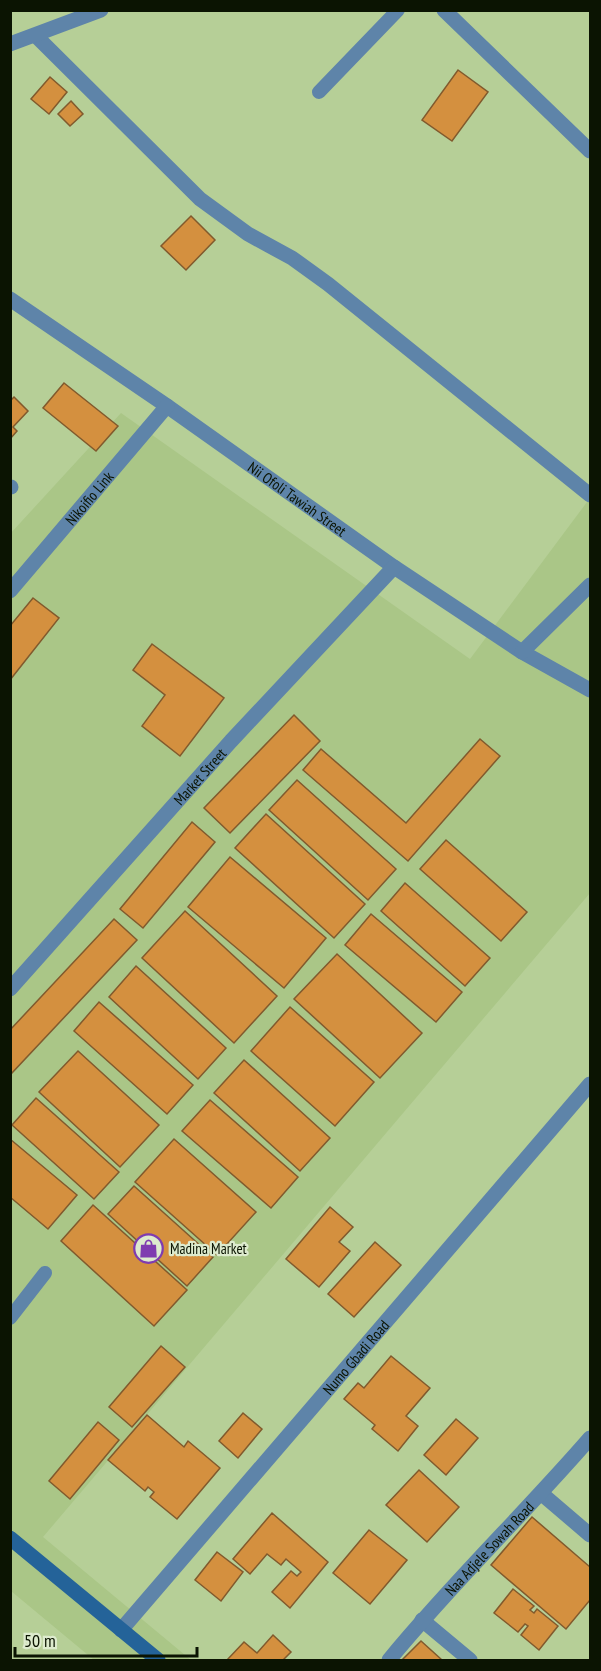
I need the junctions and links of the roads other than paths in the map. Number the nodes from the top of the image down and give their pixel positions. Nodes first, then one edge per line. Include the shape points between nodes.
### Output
1 (101, 10) edge
2 (398, 10) edge
3 (444, 10) edge
4 (36, 36) junction
5 (10, 44) edge
6 (319, 92) dead end
7 (591, 151) edge
8 (11, 299) edge
9 (167, 406) junction
10 (591, 495) edge
11 (394, 567) junction
12 (591, 585) edge
13 (10, 591) edge
14 (522, 652) junction
15 (591, 690) edge
16 (10, 989) edge
17 (591, 1084) edge
18 (45, 1273) dead end
19 (10, 1318) edge
20 (591, 1438) edge
21 (542, 1494) junction
22 (591, 1535) edge
23 (10, 1538) edge
24 (422, 1620) junction
25 (121, 1630) junction
26 (158, 1660) edge
27 (389, 1660) edge
28 (470, 1660) edge

1 - 4 street
2 - 6 lane
3 - 7 street
4 - 5 street
4 - 10 street via 200,199 328,284
8 - 9 street, Nii Ofoli Tawiah Street
9 - 11 street, Nii Ofoli Tawiah Street
9 - 13 street, Nikoifio Link
11 - 14 street, Nii Ofoli Tawiah Street
11 - 16 street, Market Street via 231,741
12 - 14 street
14 - 15 street, Nii Ofoli Tawiah Street
17 - 25 street, Numo Gbadi Road
18 - 19 lane
20 - 21 street, Naa Adjele Sowah Road
21 - 22 street
21 - 24 street, Naa Adjele Sowah Road
23 - 25 main road
24 - 27 street, Naa Adjele Sowah Road
24 - 28 street
25 - 26 main road

